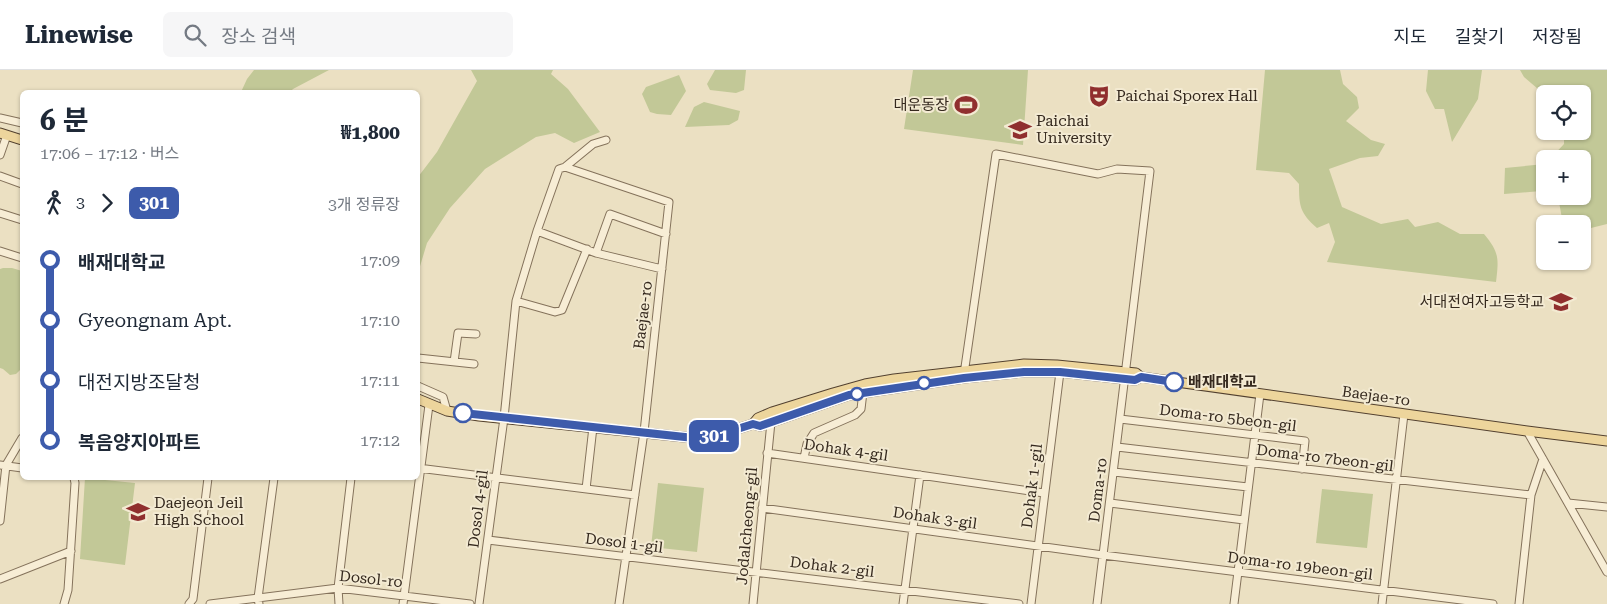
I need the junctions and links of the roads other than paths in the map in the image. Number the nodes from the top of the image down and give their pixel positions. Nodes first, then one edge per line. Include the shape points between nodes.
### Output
1 (0, 118) edge
2 (20, 123) edge
3 (3, 134) edge
4 (20, 139) edge
5 (606, 140) dead end
6 (0, 155) edge
7 (565, 167) junction
8 (0, 176) edge
9 (20, 183) edge
10 (0, 213) edge
11 (20, 219) edge
12 (537, 230) junction
13 (666, 234) junction
14 (587, 250) junction
15 (0, 251) edge
16 (596, 252) junction
17 (20, 257) edge
18 (662, 269) junction
19 (516, 302) junction
20 (476, 334) dead end
21 (420, 358) edge
22 (454, 362) junction
23 (474, 364) dead end
24 (1024, 368) junction
25 (1060, 372) junction
26 (964, 374) junction
27 (1126, 376) junction
28 (894, 383) junction
29 (420, 387) edge
30 (864, 392) junction
31 (1260, 394) junction
32 (420, 401) edge
33 (430, 405) junction
34 (447, 411) junction
35 (1404, 414) junction
36 (420, 415) edge
37 (427, 416) junction
38 (771, 417) junction
39 (504, 418) junction
40 (1120, 419) junction
41 (593, 427) junction
42 (1527, 431) junction
43 (644, 432) junction
44 (1255, 435) junction
45 (20, 441) edge
46 (1607, 441) edge
47 (1117, 448) junction
48 (768, 453) junction
49 (804, 458) junction
50 (1542, 459) junction
51 (420, 462) edge
52 (1252, 463) junction
53 (3, 465) edge
54 (20, 468) edge
55 (420, 468) edge
56 (1302, 469) junction
57 (1114, 472) junction
58 (920, 475) junction
59 (496, 477) junction
60 (74, 480) edge
61 (208, 480) edge
62 (274, 480) edge
63 (351, 480) edge
64 (418, 480) edge
65 (1397, 480) junction
66 (1248, 487) junction
67 (586, 489) junction
68 (1044, 493) junction
69 (1531, 495) junction
70 (634, 496) junction
71 (1110, 503) junction
72 (1568, 503) junction
73 (1607, 507) edge
74 (762, 508) junction
75 (1244, 520) junction
76 (0, 522) edge
77 (913, 529) junction
78 (488, 540) junction
79 (1038, 547) junction
80 (71, 552) junction
81 (1103, 555) junction
82 (626, 557) junction
83 (756, 572) junction
84 (1238, 572) junction
85 (1607, 572) edge
86 (0, 579) edge
87 (338, 588) junction
88 (905, 590) junction
89 (1384, 590) junction
90 (403, 600) edge
91 (258, 601) edge
92 (64, 604) edge
93 (190, 604) edge
94 (210, 604) edge
95 (339, 604) edge
96 (470, 604) edge
97 (479, 604) edge
98 (619, 604) edge
99 (753, 604) edge
100 (903, 604) edge
101 (1019, 604) edge
102 (1031, 604) edge
103 (1097, 604) edge
104 (1234, 604) edge
105 (1382, 604) edge
106 (1493, 604) edge
107 (1519, 604) edge

1 - 2 street
3 - 4 main road
3 - 6 street
5 - 7 street via 593,144
7 - 12 street, Dosol 4-gil via 559,169
7 - 13 street, Baejae-ro via 669,202
8 - 9 street
10 - 11 street
12 - 14 street
12 - 19 street, Dosol 4-gil
13 - 16 street via 610,214
13 - 18 street, Baejae-ro
14 - 16 street
14 - 19 street via 562,310 555,312
15 - 17 street
16 - 18 street
18 - 43 street, Baejae-ro
19 - 39 street, Dosol 4-gil
20 - 22 street via 458,333
21 - 22 street
22 - 23 street
24 - 25 main road, Baejae-ro
24 - 26 main road, Baejae-ro
24 - 27 main road, Baejae-ro via 1058,365
25 - 27 main road, Baejae-ro
25 - 68 street, Dohak 1-gil
26 - 27 street via 996,154 1098,174 1117,169 1150,172
26 - 28 main road, Baejae-ro
27 - 31 main road, Baejae-ro via 1135,380 1141,377
27 - 40 street, Doma-ro
28 - 30 main road, Baejae-ro
28 - 38 main road, Baejae-ro via 865,384
29 - 34 street via 443,397
30 - 38 main road, Baejae-ro
30 - 49 street via 861,408 855,415 810,438
31 - 35 main road, Baejae-ro
31 - 44 street
32 - 33 main road, Baejae-ro
33 - 34 main road, Baejae-ro
33 - 37 street
34 - 39 main road, Baejae-ro
35 - 42 main road, Baejae-ro
35 - 65 street
36 - 37 street
37 - 51 street
38 - 43 main road, Baejae-ro via 758,418 753,424 712,437
38 - 48 street, Jodalcheong-gil
39 - 41 main road, Baejae-ro
39 - 59 street, Dosol 4-gil
40 - 44 street, Doma-ro 5beon-gil
40 - 47 street, Doma-ro
41 - 43 main road, Baejae-ro
41 - 67 street
42 - 46 main road, Baejae-ro
42 - 50 street
43 - 70 street
44 - 52 street
44 - 56 street, Doma-ro 5beon-gil via 1305,441
45 - 53 street
47 - 52 street, Doma-ro 7beon-gil
47 - 57 street, Doma-ro
48 - 49 street, Dohak 4-gil
48 - 74 street, Jodalcheong-gil
49 - 58 street, Dohak 4-gil
50 - 69 street
50 - 72 street
52 - 56 street, Doma-ro 7beon-gil
52 - 66 street
53 - 54 street
53 - 76 street
55 - 59 street
56 - 65 street, Doma-ro 7beon-gil
57 - 66 street
57 - 71 street, Doma-ro
58 - 68 street, Dohak 4-gil
58 - 77 street
59 - 67 street
59 - 78 street, Dosol 4-gil
60 - 80 street
61 - 93 street
62 - 91 street
63 - 87 street
64 - 90 street
65 - 69 street, Doma-ro 7beon-gil
65 - 89 street
66 - 75 street
67 - 70 street
68 - 79 street, Dohak 1-gil
69 - 107 street
70 - 82 street
71 - 75 street
71 - 81 street, Doma-ro
72 - 73 street
72 - 85 street
74 - 77 street, Dohak 3-gil
74 - 83 street, Jodalcheong-gil
75 - 84 street
77 - 79 street, Dohak 3-gil
77 - 88 street
78 - 82 street, Dosol 1-gil
78 - 97 street, Dosol 4-gil
79 - 81 street, Dohak 3-gil
79 - 102 street, Dohak 1-gil
80 - 86 street
80 - 92 street
81 - 84 street, Doma-ro 19beon-gil
81 - 103 street, Doma-ro
82 - 83 street, Dosol 1-gil
82 - 98 street
83 - 88 street, Dohak 2-gil
83 - 99 street, Jodalcheong-gil
84 - 89 street, Doma-ro 19beon-gil
84 - 104 street
87 - 90 street, Dosol-ro
87 - 91 street, Dosol-ro
87 - 95 street
88 - 100 street
88 - 101 street, Dohak 2-gil
89 - 105 street
89 - 106 street, Doma-ro 19beon-gil
90 - 96 street, Dosol-ro
91 - 94 street, Dosol-ro

